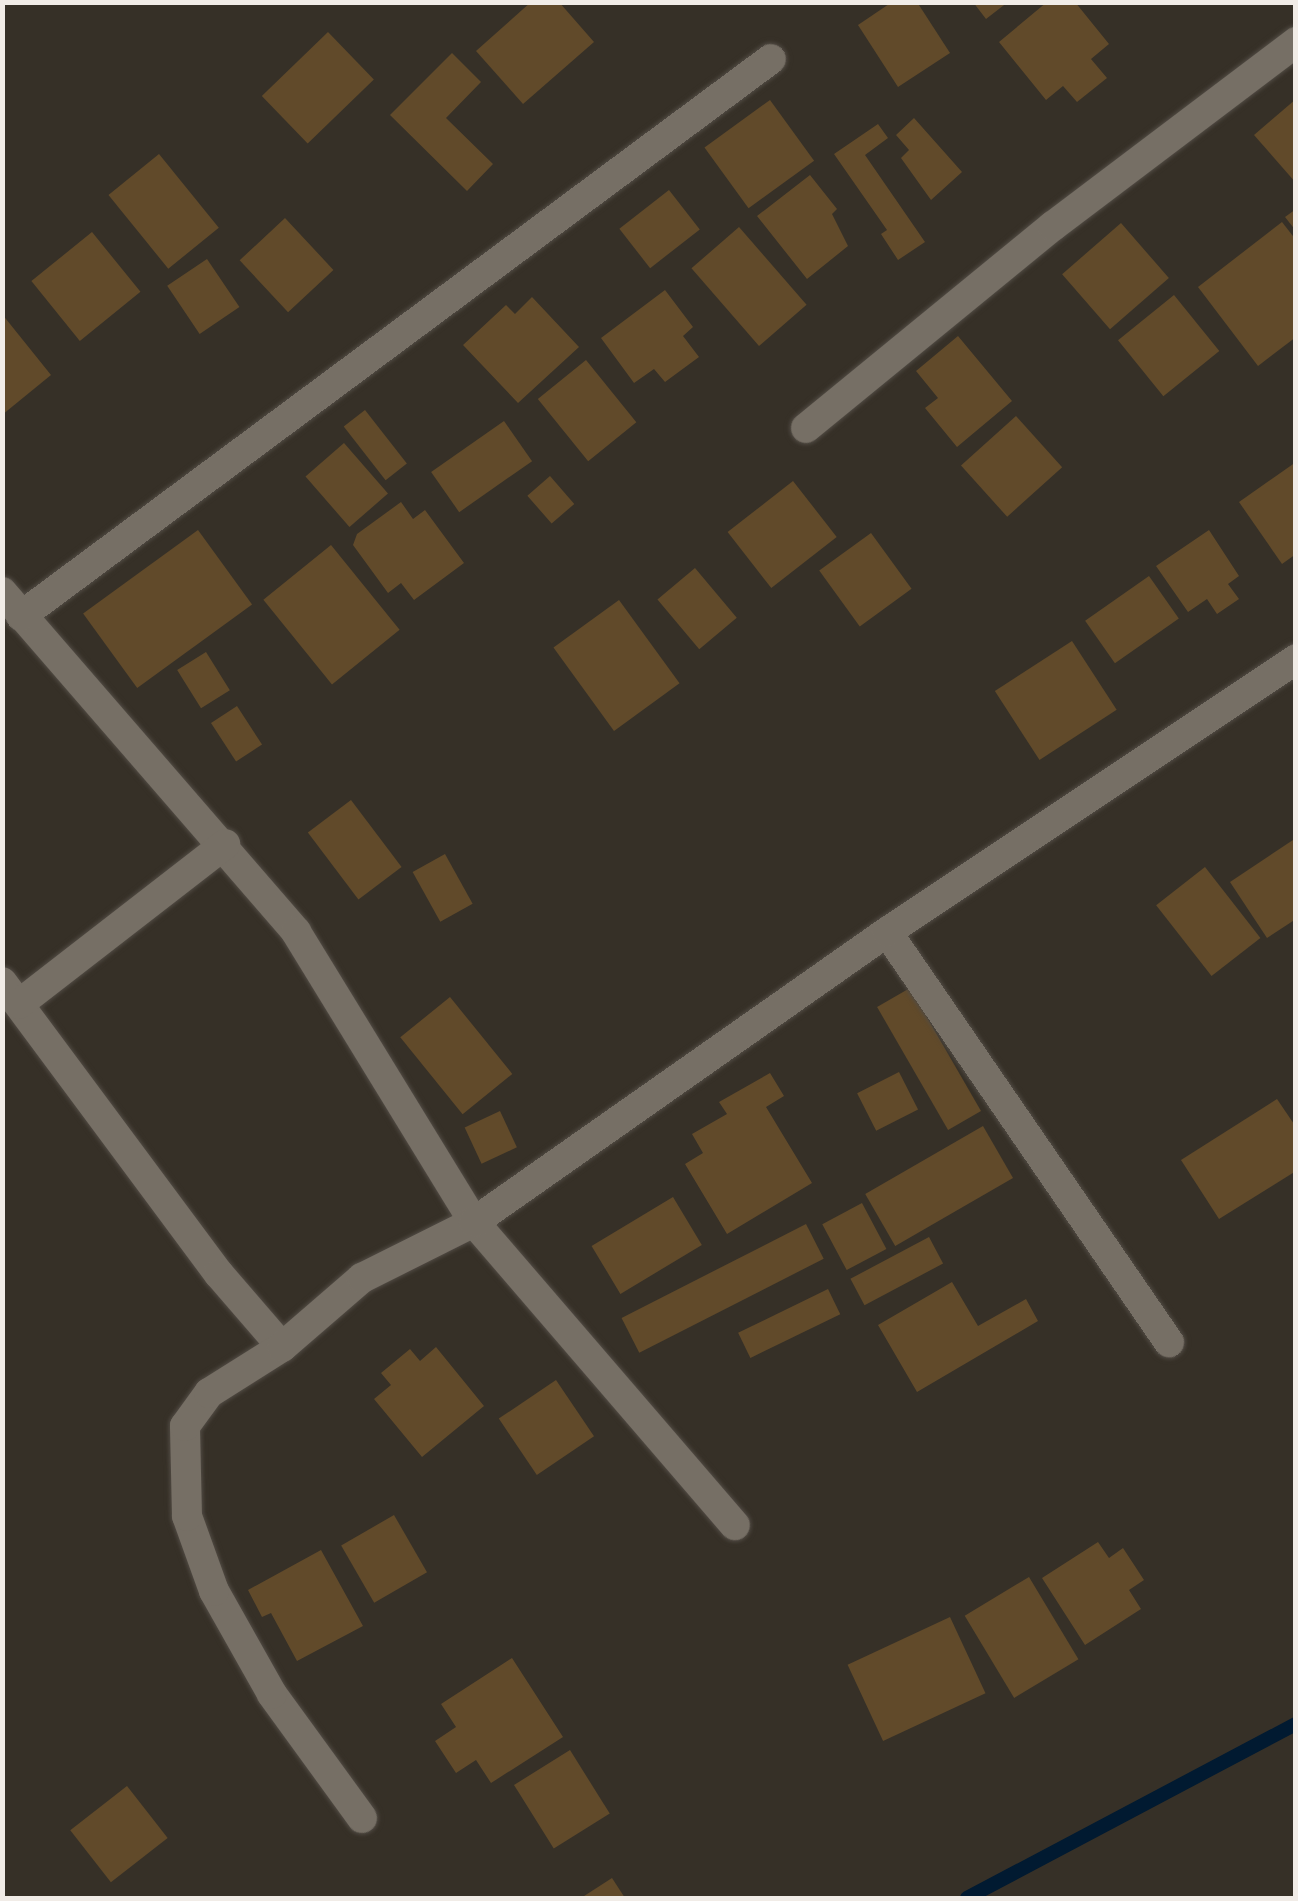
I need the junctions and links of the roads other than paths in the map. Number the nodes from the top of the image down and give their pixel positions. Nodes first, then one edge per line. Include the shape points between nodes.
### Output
1 (1296, 42) edge
2 (771, 60) dead end
3 (806, 428) dead end
4 (12, 604) edge
5 (1290, 673) edge
6 (225, 844) junction
7 (887, 932) junction
8 (11, 993) edge
9 (474, 1222) junction
10 (1169, 1342) dead end
11 (282, 1347) junction
12 (736, 1524) dead end
13 (362, 1818) dead end

1 - 3 street via 1053,226
2 - 4 street
4 - 6 street
5 - 7 street
6 - 8 street
6 - 9 street via 296,932
7 - 9 street
7 - 10 street
8 - 11 street via 219,1274
9 - 11 street via 362,1278
9 - 12 street
11 - 13 street via 209,1393 185,1426 187,1516 214,1591 272,1694

